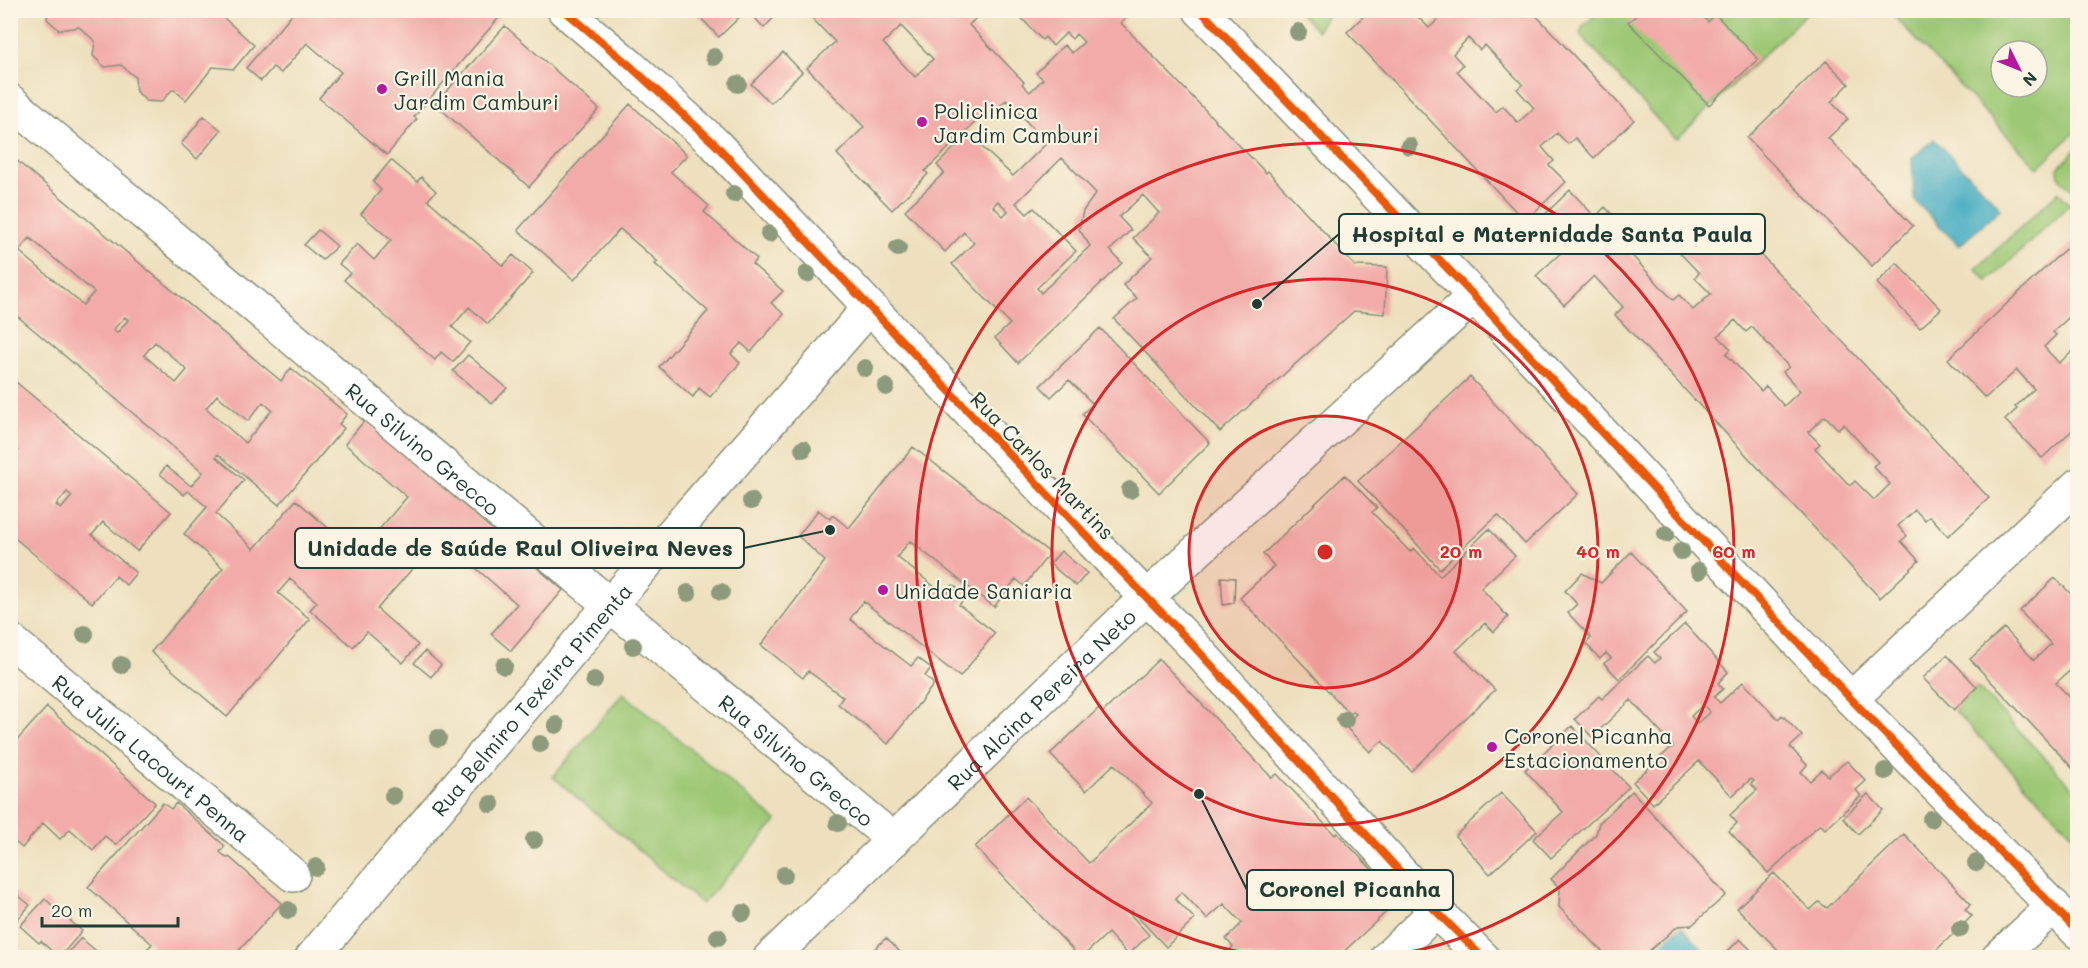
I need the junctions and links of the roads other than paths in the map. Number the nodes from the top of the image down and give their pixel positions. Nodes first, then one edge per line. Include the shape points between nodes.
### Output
1 (564, 10) edge
2 (1200, 10) edge
3 (10, 101) edge
4 (1474, 296) junction
5 (869, 308) junction
6 (2078, 486) edge
7 (1146, 598) junction
8 (610, 605) junction
9 (11, 641) edge
10 (1851, 699) junction
11 (894, 840) junction
12 (293, 875) dead end
13 (2054, 906) junction
14 (1436, 910) junction
15 (2078, 932) edge
16 (312, 957) edge
17 (770, 957) edge
18 (1387, 957) edge
19 (1483, 957) edge
20 (1998, 957) edge

1 - 5 street, Rua Carlos Martins via 714,144
2 - 4 street
3 - 8 street, Rua Silvino Grecco
4 - 7 street, Rua Alcina Pereira Neto
4 - 10 street
5 - 7 street, Rua Carlos Martins
5 - 8 street, Rua Belmiro Texeira Pimenta
6 - 10 street
7 - 11 street, Rua Alcina Pereira Neto
7 - 14 street, Rua Carlos Martins via 1191,642
8 - 11 street, Rua Silvino Grecco
8 - 16 street, Rua Belmiro Texeira Pimenta
9 - 12 street, Rua Julia Lacourt Penna
10 - 13 street
11 - 17 street, Rua Alcina Pereira Neto
13 - 15 street
13 - 20 street
14 - 18 street
14 - 19 street, Rua Carlos Martins

